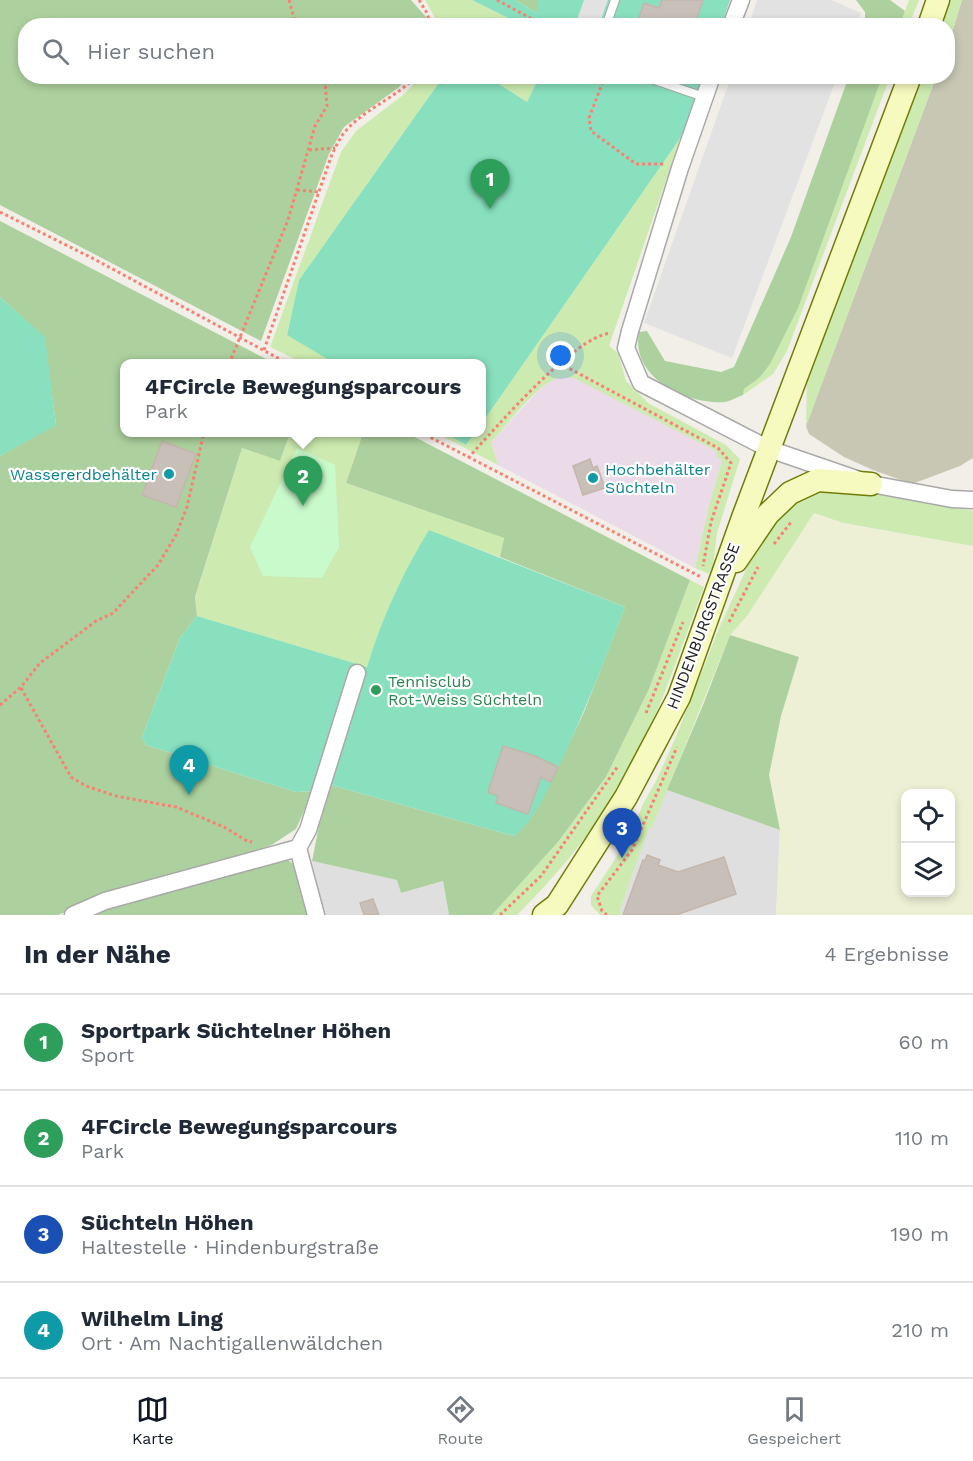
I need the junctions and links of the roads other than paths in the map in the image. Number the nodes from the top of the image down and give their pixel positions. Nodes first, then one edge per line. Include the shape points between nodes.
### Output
1 (615, 0) edge
2 (741, 0) edge
3 (938, 0) edge
4 (609, 18) edge
5 (734, 18) edge
6 (932, 18) edge
7 (666, 84) edge
8 (709, 84) edge
9 (907, 84) edge
10 (704, 97) junction
11 (769, 449) junction
12 (871, 484) junction
13 (973, 500) edge
14 (705, 583) junction
15 (357, 673) dead end
16 (298, 848) junction
17 (557, 912) edge
18 (73, 915) edge
19 (316, 915) edge

1 - 4 lane
2 - 5 street
3 - 6 main road
7 - 10 lane
8 - 10 street
9 - 11 main road, HINDENBURGSTRASSE
10 - 11 street via 626,348 641,383
11 - 12 street
11 - 14 main road, HINDENBURGSTRASSE
12 - 13 street
12 - 14 main road via 818,480 790,493
14 - 17 main road, HINDENBURGSTRASSE via 705,623 679,697 626,797
15 - 16 street via 308,830
16 - 18 street via 105,902
16 - 19 street

